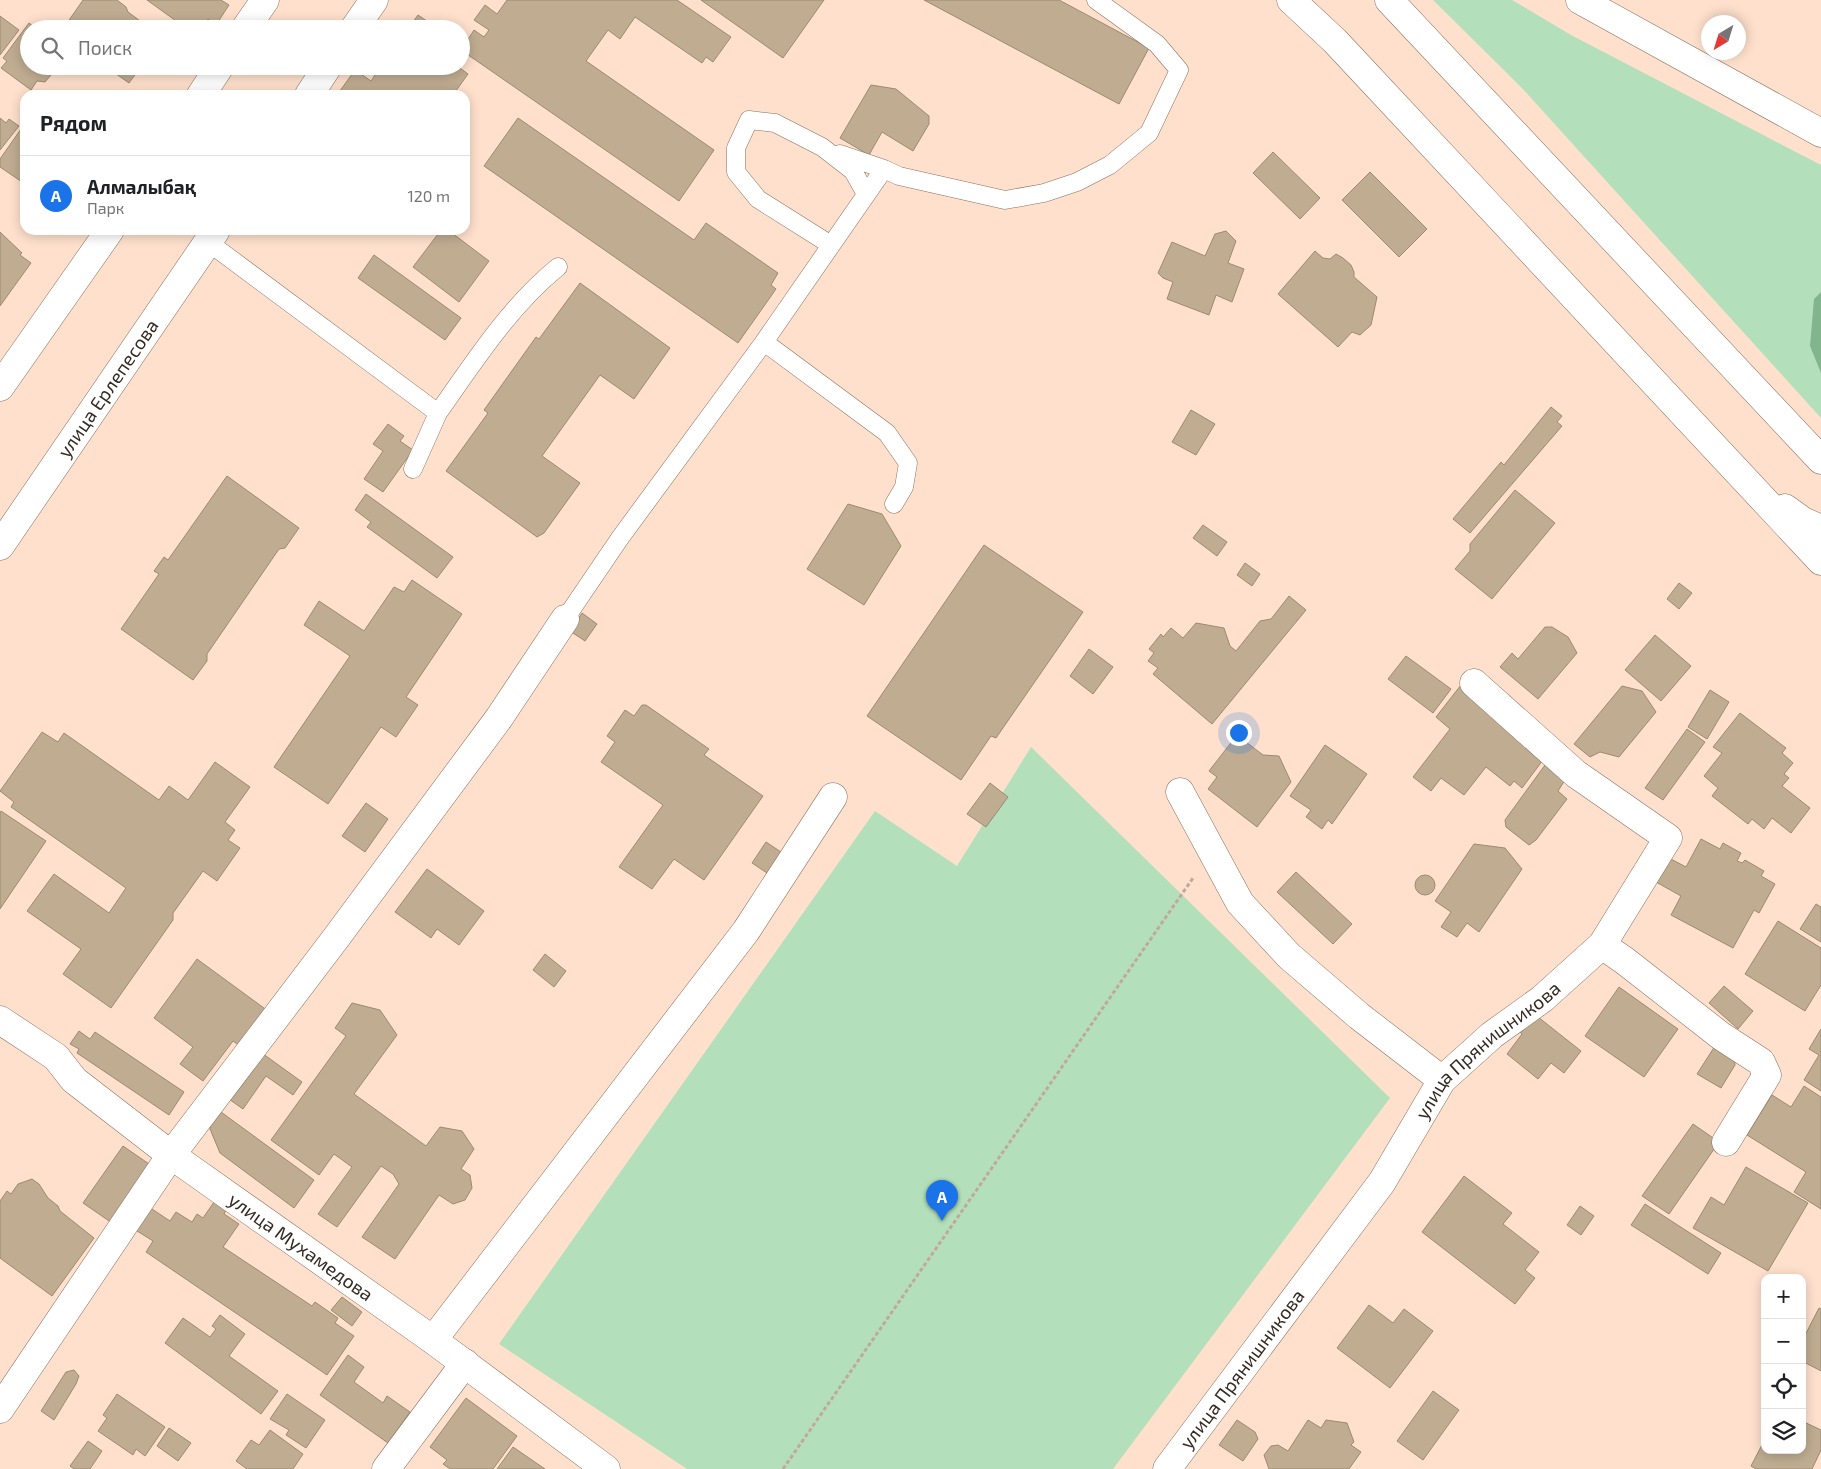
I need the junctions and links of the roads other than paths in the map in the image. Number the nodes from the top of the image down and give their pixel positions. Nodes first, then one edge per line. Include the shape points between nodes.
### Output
1 (265, 0) edge
2 (374, 0) edge
3 (1096, 0) edge
4 (1291, 0) edge
5 (1389, 0) edge
6 (1580, 0) edge
7 (252, 20) edge
8 (360, 20) edge
9 (214, 75) edge
10 (322, 75) edge
11 (204, 90) edge
12 (312, 90) edge
13 (1821, 133) edge
14 (822, 147) junction
15 (884, 169) junction
16 (866, 194) junction
17 (106, 235) edge
18 (212, 236) edge
19 (831, 245) junction
20 (558, 267) dead end
21 (764, 342) junction
22 (0, 387) edge
23 (438, 413) junction
24 (1821, 460) edge
25 (413, 469) dead end
26 (1753, 486) junction
27 (894, 504) dead end
28 (1821, 529) edge
29 (0, 546) edge
30 (1821, 561) edge
31 (565, 619) joint
32 (1474, 683) dead end
33 (1180, 792) dead end
34 (833, 798) dead end
35 (1602, 945) junction
36 (0, 1020) edge
37 (1442, 1080) junction
38 (1726, 1142) dead end
39 (171, 1155) junction
40 (433, 1340) junction
41 (465, 1363) junction
42 (0, 1409) edge
43 (573, 1459) edge
44 (386, 1469) edge
45 (606, 1469) edge
46 (1167, 1469) edge

1 - 7 main road
2 - 8 main road
3 - 15 lane via 1157,44 1179,70 1149,133 1110,165 1044,194 1005,200 899,176
4 - 26 main road via 1335,41
5 - 24 main road
6 - 13 main road
9 - 11 main road
10 - 12 main road
14 - 15 lane
14 - 16 lane via 853,172
14 - 19 lane via 775,123 749,120 736,148 736,172 758,199
15 - 16 lane
16 - 19 lane
17 - 22 main road
18 - 23 lane
18 - 29 main road, улица Ерлепесова
19 - 21 lane
20 - 23 lane via 532,288
21 - 27 lane via 888,432 908,463 904,487
21 - 31 lane via 620,538
23 - 25 lane
26 - 28 main road via 1803,521
26 - 30 main road
31 - 39 main road via 499,718
32 - 35 main road, улица Прянишникова via 1576,774 1668,838
33 - 37 main road via 1240,904 1289,956 1359,1016
34 - 40 main road via 746,932
35 - 37 main road, улица Прянишникова via 1542,1000 1492,1035
35 - 38 main road via 1761,1062 1767,1075
36 - 39 main road, улица Мухамедова via 56,1057 74,1080
37 - 46 main road, улица Прянишникова via 1382,1182
39 - 40 main road, улица Мухамедова
39 - 42 main road
40 - 41 main road, улица Мухамедова
41 - 43 main road, улица Мухамедова
41 - 44 main road
43 - 45 main road, улица Мухамедова

